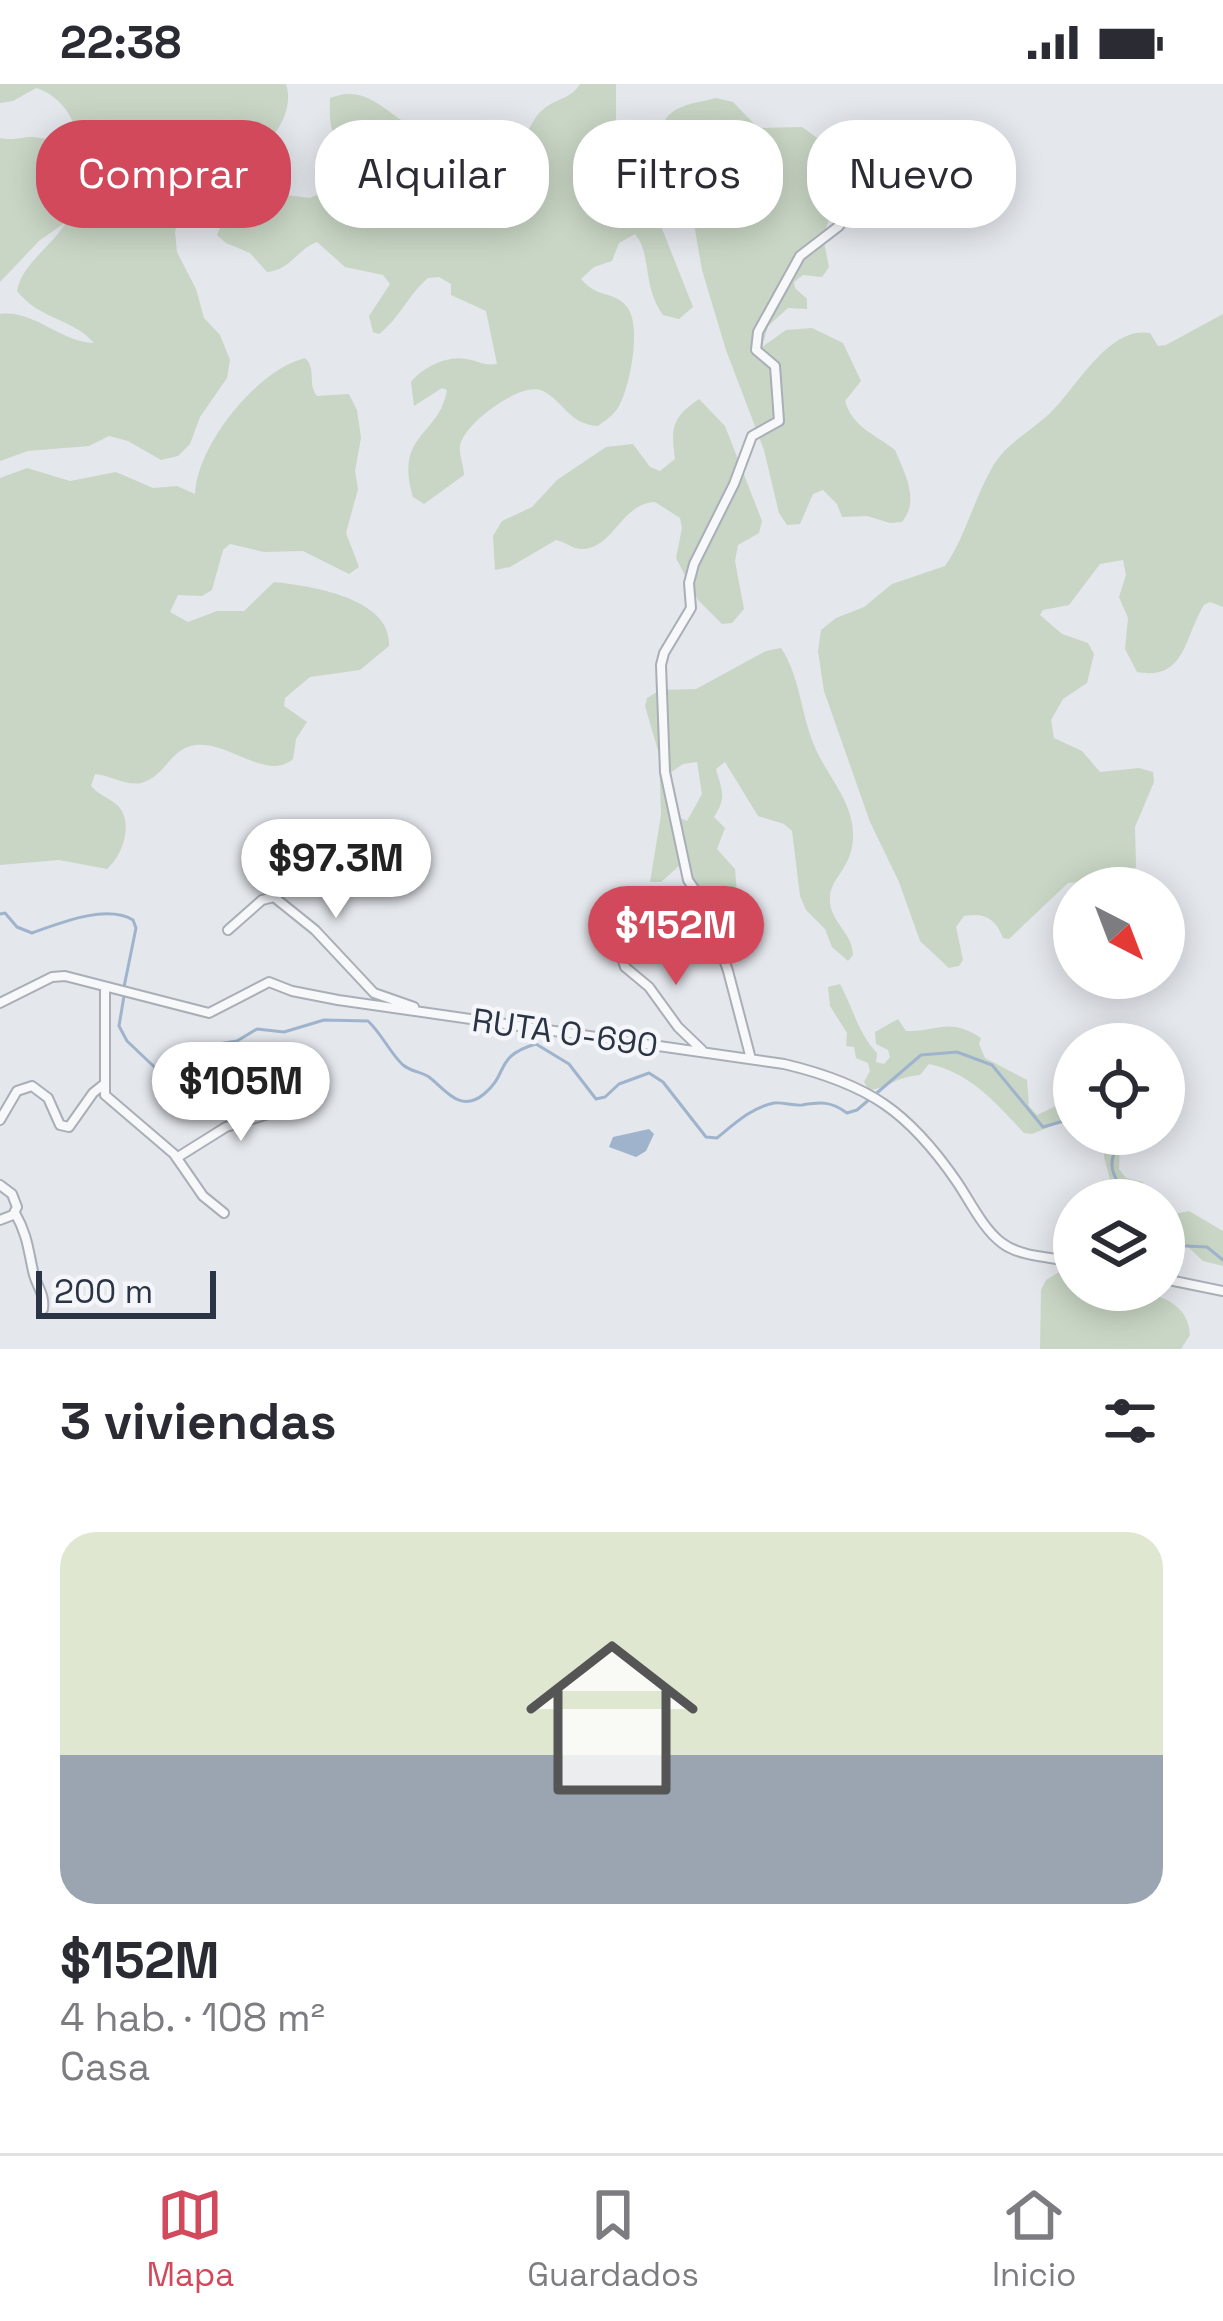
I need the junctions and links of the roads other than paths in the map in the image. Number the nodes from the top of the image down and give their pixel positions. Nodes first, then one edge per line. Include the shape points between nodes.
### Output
1 (836, 228) edge
2 (228, 930) dead end
3 (627, 940) dead end
4 (105, 988) junction
5 (0, 1003) edge
6 (456, 1018) junction
7 (704, 1052) junction
8 (752, 1059) junction
9 (105, 1084) junction
10 (294, 1106) dead end
11 (0, 1120) edge
12 (178, 1157) junction
13 (0, 1185) edge
14 (15, 1213) junction
15 (224, 1213) dead end
16 (0, 1220) edge
17 (1053, 1258) edge
18 (1185, 1283) edge
19 (1223, 1291) edge
20 (43, 1309) dead end

1 - 8 street via 800,256 758,332 756,350 775,366 781,416 752,436 694,564 692,608 662,659 670,803 688,880 704,903
2 - 6 street via 274,897 381,998
3 - 7 street via 625,967
4 - 5 street, RUTA O-690 via 58,976
4 - 6 street, RUTA O-690 via 209,1013 269,982
4 - 9 street
6 - 7 street, RUTA O-690
7 - 8 street, RUTA O-690
8 - 17 street, RUTA O-690 via 822,1074 904,1117 998,1240
9 - 11 street via 69,1127 32,1086 17,1091
9 - 12 street via 108,1099
10 - 12 street via 236,1123
12 - 15 street
13 - 14 street via 15,1199
14 - 16 street
14 - 20 street
18 - 19 street

